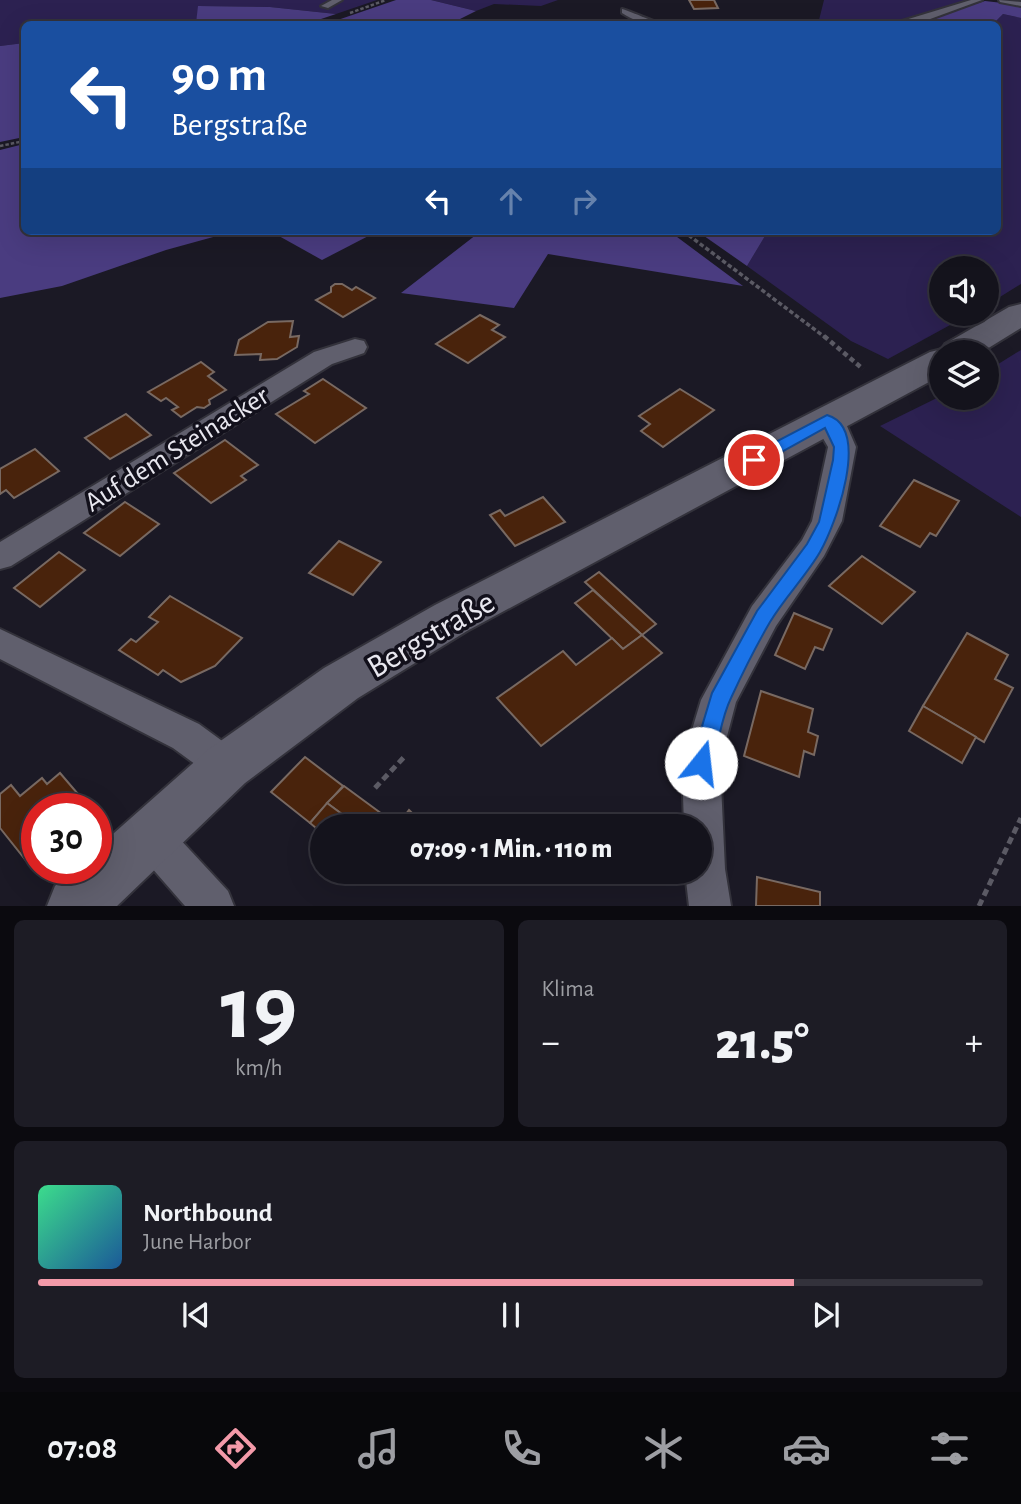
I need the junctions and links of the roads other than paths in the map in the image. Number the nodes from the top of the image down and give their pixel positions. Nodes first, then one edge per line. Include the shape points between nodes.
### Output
1 (338, 0) edge
2 (978, 0) edge
3 (1003, 0) edge
4 (1021, 4) edge
5 (325, 6) dead end
6 (625, 11) dead end
7 (646, 21) edge
8 (913, 21) edge
9 (1021, 314) edge
10 (977, 340) edge
11 (355, 347) dead end
12 (929, 367) edge
13 (827, 421) junction
14 (0, 557) edge
15 (0, 643) edge
16 (227, 766) junction
17 (151, 837) junction
18 (75, 905) edge
19 (214, 905) edge
20 (710, 905) edge

1 - 5 lane
2 - 8 lane
3 - 4 lane
6 - 7 lane
9 - 10 main road
11 - 14 street, Auf dem Steinacker via 323,358
12 - 13 main road, Bergstraße
13 - 16 main road, Bergstraße via 452,618 341,683
13 - 20 street via 838,433 842,447 827,522 764,616 719,699 701,763
15 - 16 street via 186,736
16 - 17 main road, Bergstraße
17 - 18 main road, Bergstraße
17 - 19 street

